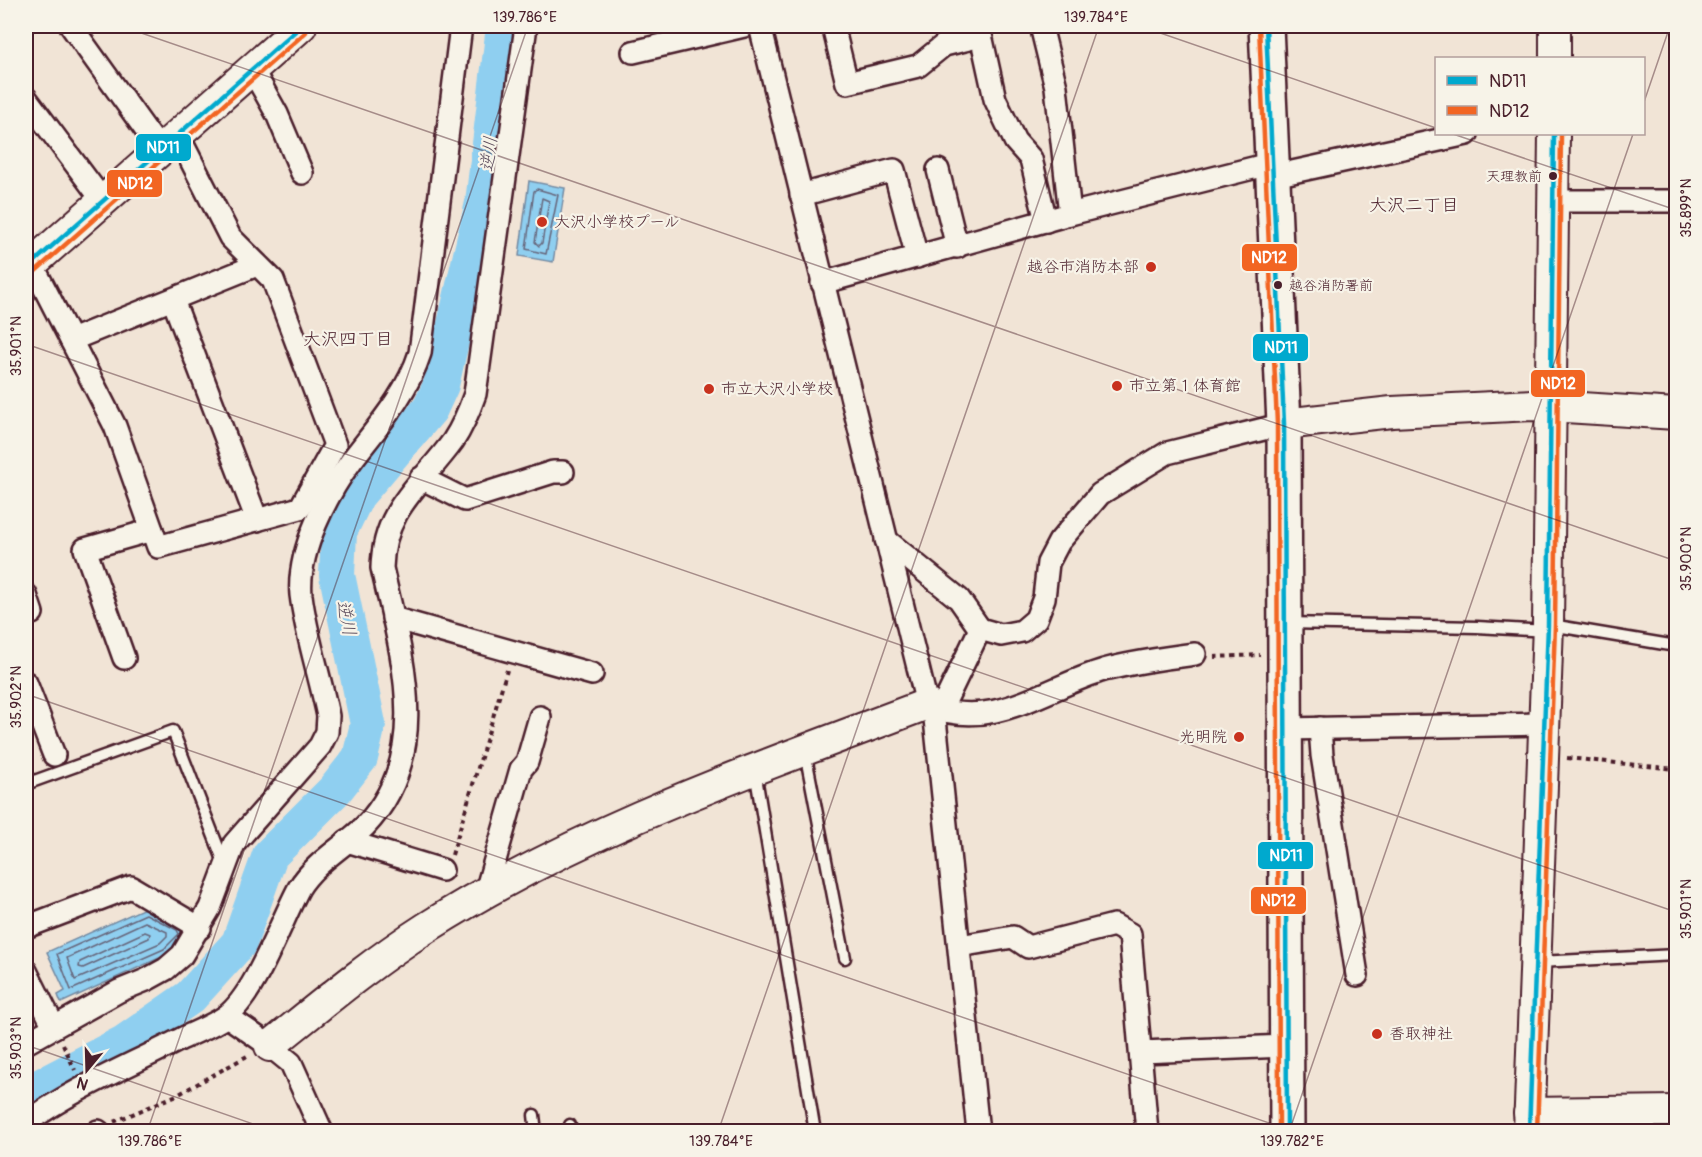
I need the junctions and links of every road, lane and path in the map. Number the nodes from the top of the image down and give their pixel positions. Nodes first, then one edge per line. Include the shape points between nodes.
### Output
1 (38, 26) edge
2 (71, 26) edge
3 (301, 26) edge
4 (461, 26) edge
5 (526, 26) edge
6 (744, 26) edge
7 (760, 26) edge
8 (833, 26) edge
9 (1041, 26) edge
10 (1266, 26) edge
11 (1555, 26) edge
12 (980, 31) edge
13 (26, 36) edge
14 (633, 52) dead end
15 (1555, 57) edge
16 (252, 69) junction
17 (26, 98) edge
18 (1462, 135) edge
19 (1554, 135) edge
20 (169, 142) junction
21 (938, 170) dead end
22 (1273, 170) junction
23 (302, 172) dead end
24 (801, 195) junction
25 (103, 201) junction
26 (1554, 201) junction
27 (1677, 201) edge
28 (1070, 214) junction
29 (1046, 221) junction
30 (957, 247) junction
31 (917, 257) junction
32 (257, 265) junction
33 (29, 267) edge
34 (822, 283) junction
35 (173, 300) junction
36 (71, 340) junction
37 (1552, 405) junction
38 (1677, 414) edge
39 (1284, 424) junction
40 (563, 472) dead end
41 (421, 478) junction
42 (257, 520) junction
43 (152, 530) junction
44 (886, 540) junction
45 (393, 618) junction
46 (1548, 628) junction
47 (980, 629) junction
48 (1285, 639) junction
49 (1677, 646) edge
50 (513, 652) junction
51 (1195, 654) joint
52 (124, 658) dead end
53 (592, 674) dead end
54 (26, 683) edge
55 (934, 707) junction
56 (540, 717) dead end
57 (1543, 724) junction
58 (1320, 728) junction
59 (1286, 729) junction
60 (805, 751) junction
61 (54, 754) dead end
62 (1542, 755) junction
63 (755, 769) junction
64 (1677, 769) edge
65 (26, 784) edge
66 (347, 841) junction
67 (447, 863) joint
68 (225, 865) junction
69 (485, 895) junction
70 (26, 927) edge
71 (200, 928) junction
72 (960, 946) junction
73 (1677, 955) edge
74 (845, 958) dead end
75 (1535, 962) junction
76 (26, 971) edge
77 (1356, 975) dead end
78 (227, 1016) junction
79 (58, 1033) junction
80 (26, 1042) edge
81 (270, 1046) junction
82 (1287, 1046) junction
83 (1142, 1052) junction
84 (76, 1071) dead end
85 (1677, 1111) edge
86 (534, 1115) dead end
87 (1529, 1122) edge
88 (26, 1123) edge
89 (98, 1131) edge
90 (322, 1131) edge
91 (536, 1131) edge
92 (814, 1131) edge
93 (978, 1131) edge
94 (1147, 1131) edge
95 (1287, 1131) edge

1 - 13 path
2 - 20 street
3 - 16 street
4 - 68 street via 420,353 404,392 336,481 307,552 302,596 328,716 327,732 320,746 234,844
5 - 41 street via 475,394 453,441
6 - 14 street
7 - 24 street
8 - 12 street via 847,83 918,66 944,45
9 - 28 street via 1056,87
10 - 22 main road
11 - 15 street
12 - 29 street via 995,99 1016,141 1031,159
16 - 20 street
16 - 23 street
17 - 25 street
18 - 22 street
19 - 26 street
20 - 25 street
20 - 32 street via 230,237
21 - 30 street
22 - 28 street
22 - 39 main road
24 - 31 street via 894,170
24 - 34 street
25 - 33 street
26 - 27 street
26 - 37 street
28 - 29 street
29 - 30 street
30 - 31 street
31 - 34 street
32 - 35 street
32 - 42 street via 273,280 335,445 300,508
33 - 36 street
34 - 44 street
35 - 36 street
35 - 42 street
36 - 43 street via 115,426
37 - 38 street
37 - 39 street via 1392,412
37 - 46 street
39 - 47 street via 1167,453 1100,494 1059,542 1047,563 1044,598 1036,620 1022,631 1001,635
39 - 48 main road
40 - 41 street via 465,500
41 - 45 street via 402,502 383,545 382,568
42 - 43 street via 158,547
43 - 52 street via 84,549
44 - 47 street via 959,599
44 - 55 street
45 - 50 street
45 - 66 street via 408,709 405,750 387,798
46 - 48 lane via 1477,627
46 - 49 lane
46 - 57 street
47 - 55 street
48 - 51 path via 1197,658
48 - 59 main road
50 - 53 street
50 - 67 path
51 - 55 street via 1103,671 985,715
54 - 61 street
55 - 60 street
55 - 72 street
56 - 69 street
57 - 58 street
57 - 62 street
58 - 59 street
58 - 77 street
59 - 82 main road
60 - 63 street
60 - 74 lane
62 - 64 path
62 - 75 street
63 - 69 street via 625,822
63 - 92 lane
65 - 68 lane via 173,731
66 - 67 street
66 - 78 street via 300,887 261,968
68 - 71 street
69 - 81 street via 424,929
70 - 71 street via 131,887
71 - 79 street via 182,955 166,969
72 - 83 street via 1013,937 1028,947 1114,926 1130,934
72 - 93 street
73 - 75 lane
75 - 87 street
76 - 79 street
78 - 81 street
78 - 88 street via 84,1088
79 - 80 street
79 - 84 path
81 - 89 path
81 - 90 street via 291,1064
82 - 83 street
82 - 95 main road
83 - 94 street
85 - 87 street
86 - 91 lane

